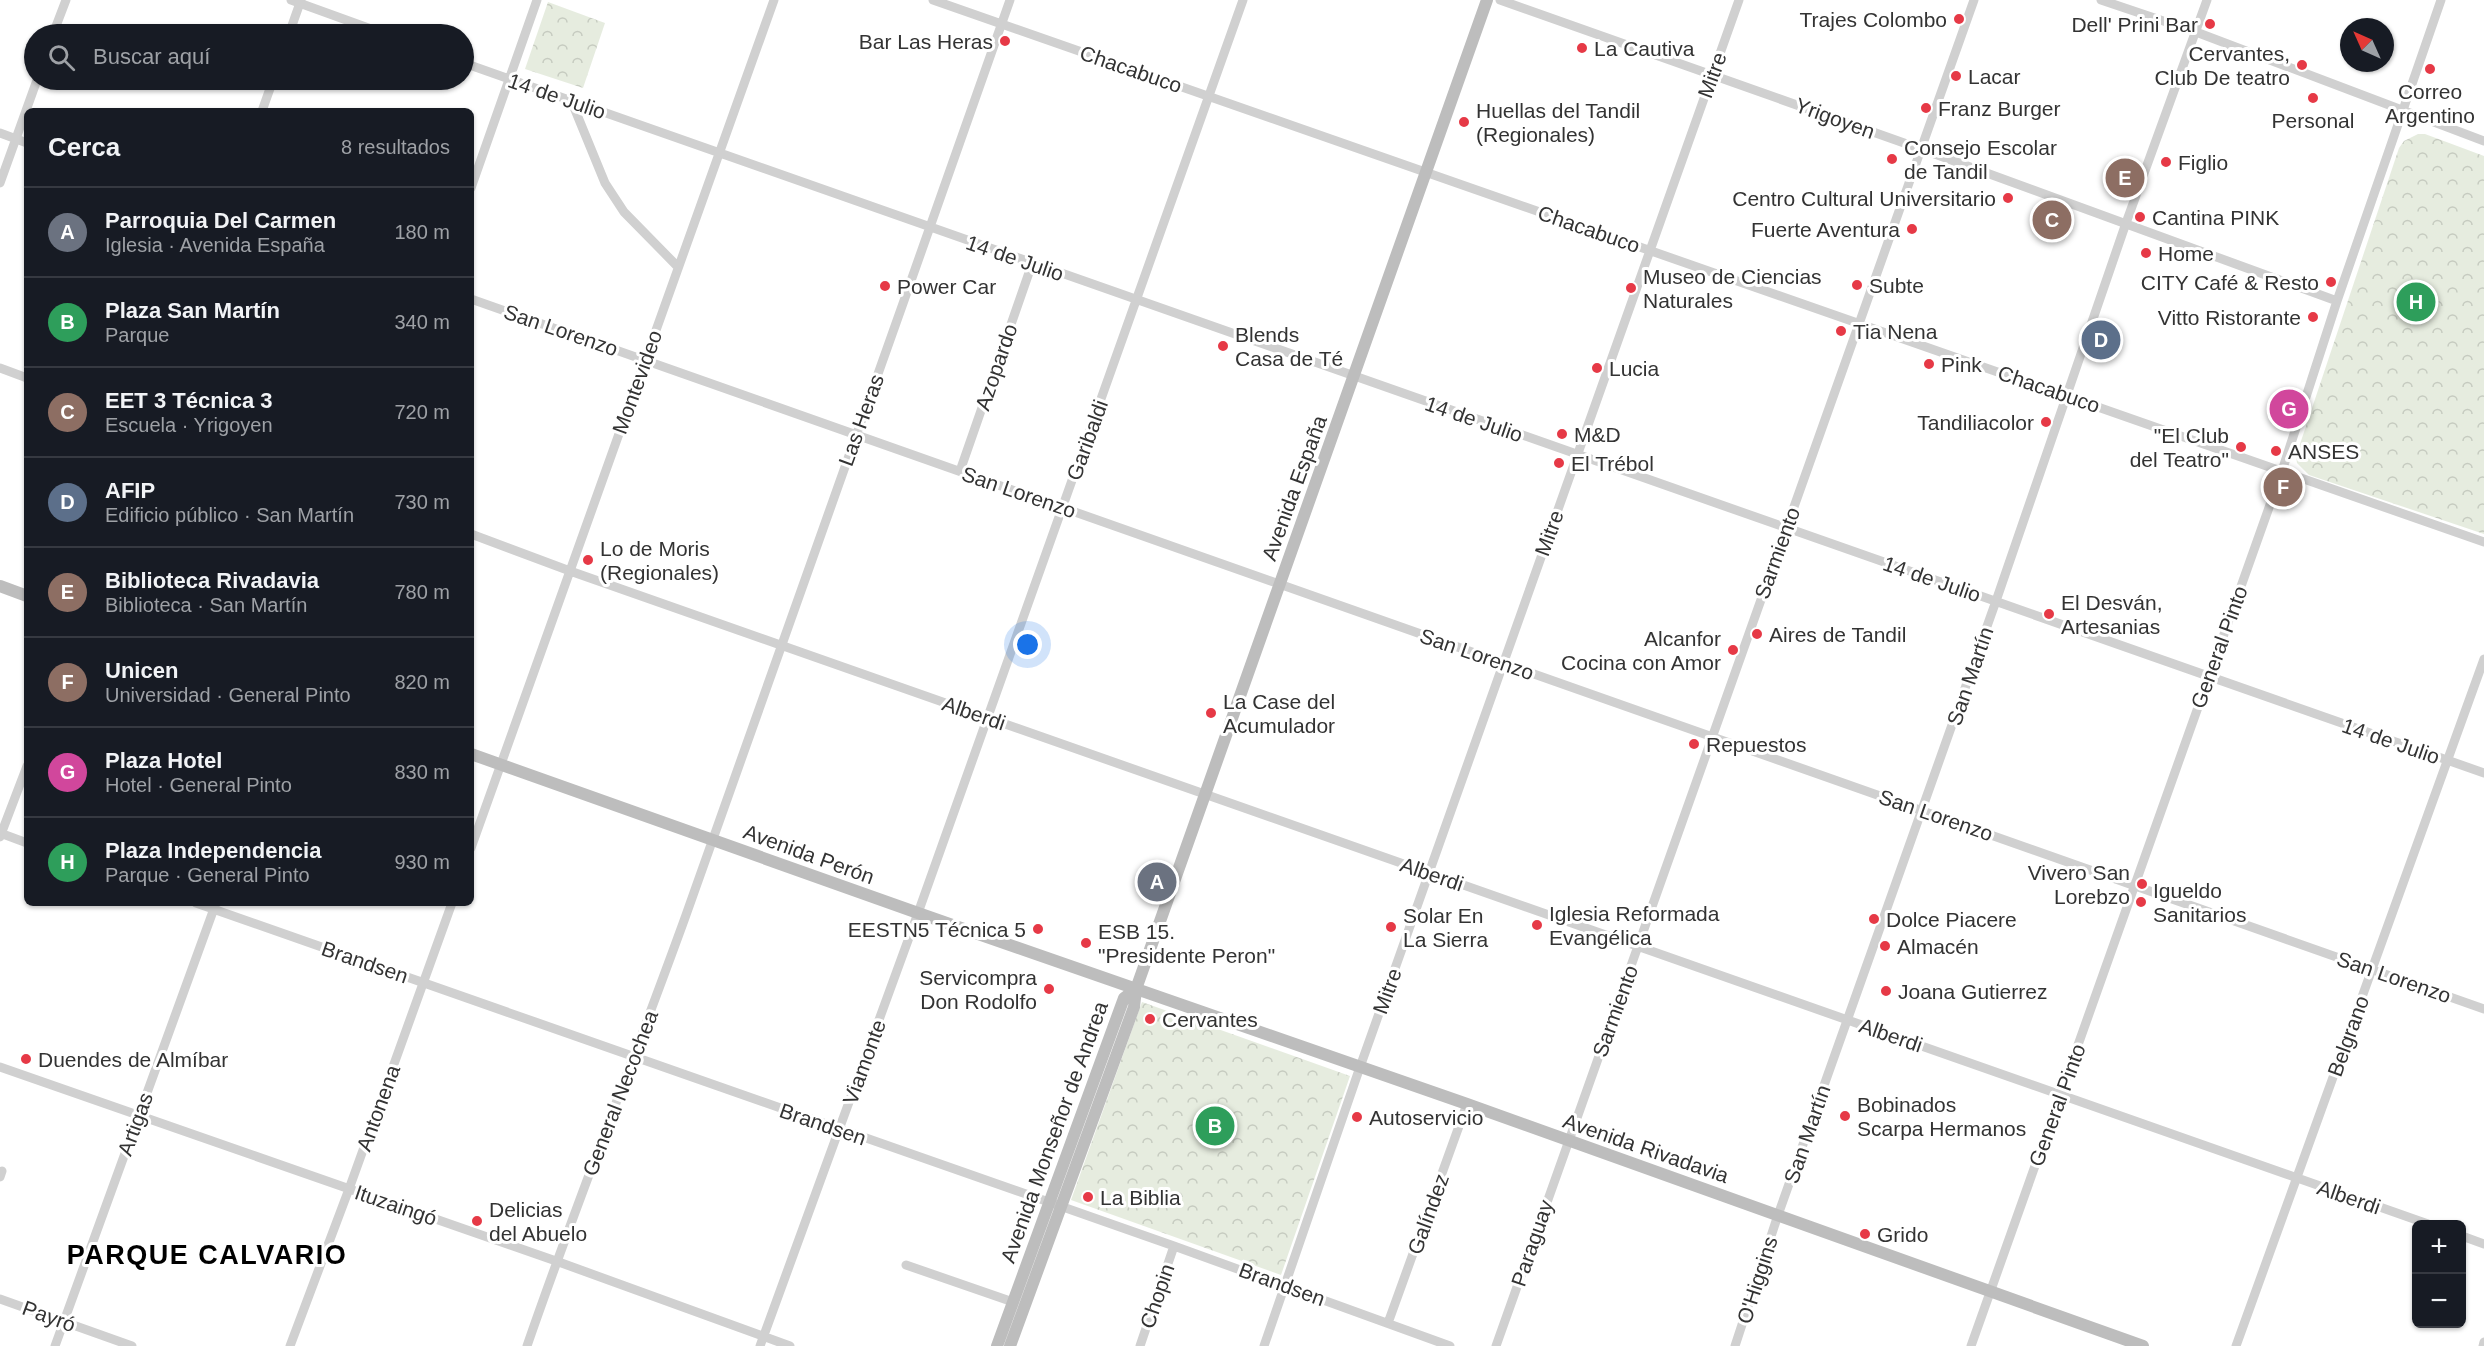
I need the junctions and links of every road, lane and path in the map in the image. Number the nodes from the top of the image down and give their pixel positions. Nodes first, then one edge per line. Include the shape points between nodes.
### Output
1 (66, 0) edge
2 (537, 0) edge
3 (774, 0) edge
4 (933, 0) edge
5 (1010, 0) edge
6 (1243, 0) edge
7 (1487, 0) edge
8 (1500, 0) edge
9 (1739, 0) edge
10 (1974, 0) edge
11 (2101, 0) edge
12 (2207, 0) edge
13 (2441, 0) edge
14 (297, 1) edge
15 (57, 24) edge
16 (291, 24) edge
17 (358, 24) edge
18 (1002, 24) junction
19 (2196, 32) junction
20 (474, 67) edge
21 (1712, 74) junction
22 (509, 80) junction
23 (33, 90) edge
24 (269, 90) edge
25 (1209, 96) junction
26 (571, 100) junction
27 (27, 108) edge
28 (263, 108) edge
29 (2402, 111) junction
30 (24, 115) edge
31 (0, 133) edge
32 (15, 139) junction
33 (2484, 141) edge
34 (24, 142) edge
35 (1921, 149) junction
36 (719, 154) junction
37 (1427, 173) junction
38 (474, 179) edge
39 (0, 183) edge
40 (2126, 223) junction
41 (929, 228) junction
42 (1650, 250) junction
43 (1032, 264) junction
44 (678, 267) junction
45 (474, 300) edge
46 (1136, 300) junction
47 (2337, 301) junction
48 (1859, 324) junction
49 (645, 360) junction
50 (0, 368) edge
51 (24, 377) edge
52 (1354, 377) junction
53 (2068, 395) junction
54 (856, 434) junction
55 (1577, 455) junction
56 (960, 471) junction
57 (2282, 471) junction
58 (1062, 507) junction
59 (1786, 529) junction
60 (474, 535) edge
61 (2484, 542) edge
62 (570, 571) junction
63 (1280, 584) junction
64 (0, 586) edge
65 (24, 595) edge
66 (1996, 601) junction
67 (781, 645) junction
68 (2484, 659) edge
69 (1503, 663) junction
70 (2208, 676) junction
71 (988, 718) junction
72 (1712, 737) junction
73 (474, 755) edge
74 (2447, 761) junction
75 (501, 765) junction
76 (2484, 773) edge
77 (24, 774) edge
78 (1205, 794) junction
79 (1922, 810) junction
80 (0, 835) edge
81 (474, 840) edge
82 (713, 840) junction
83 (24, 842) edge
84 (1429, 873) junction
85 (2135, 886) junction
86 (215, 906) edge
87 (451, 906) edge
88 (918, 913) junction
89 (1638, 946) junction
90 (2372, 969) junction
91 (423, 982) junction
92 (1136, 989) junction
93 (2484, 1009) edge
94 (1848, 1019) junction
95 (635, 1057) junction
96 (0, 1067) edge
97 (1360, 1067) junction
98 (2061, 1095) junction
99 (1467, 1104) junction
100 (138, 1114) junction
101 (839, 1130) junction
102 (1569, 1141) junction
103 (2295, 1179) junction
104 (349, 1189) junction
105 (1055, 1205) junction
106 (1778, 1215) junction
107 (2416, 1220) edge
108 (2466, 1237) edge
109 (2484, 1244) edge
110 (1174, 1246) junction
111 (556, 1261) junction
112 (906, 1265) dead end
113 (1285, 1285) junction
114 (1990, 1291) junction
115 (0, 1299) edge
116 (1013, 1302) junction
117 (64, 1322) junction
118 (1388, 1323) junction
119 (762, 1341) edge
120 (55, 1346) edge
121 (132, 1346) edge
122 (290, 1346) edge
123 (527, 1346) edge
124 (790, 1346) edge
125 (997, 1346) edge
126 (1010, 1346) edge
127 (1140, 1346) edge
128 (1264, 1346) edge
129 (1450, 1346) edge
130 (1496, 1346) edge
131 (1735, 1346) edge
132 (1971, 1346) edge
133 (2143, 1346) edge
134 (2236, 1346) edge

1 - 15 street
2 - 22 street
3 - 36 street, Montevideo
4 - 18 street, Chacabuco
5 - 18 street, Las Heras
6 - 25 street, Garibaldi
7 - 37 main road, Avenida España
8 - 21 street, Yrigoyen
9 - 21 street, Mitre
10 - 35 street, Sarmiento
11 - 19 street
12 - 19 street, San Martín
13 - 29 street, General Pinto
14 - 16 street
14 - 17 street
18 - 25 street, Chacabuco
18 - 41 street, Las Heras
19 - 29 street
19 - 40 street, San Martín
20 - 22 street, 14 de Julio
21 - 35 street, Yrigoyen
21 - 42 street, Mitre
22 - 26 street, 14 de Julio
22 - 38 street
23 - 27 street
24 - 28 street
25 - 37 street, Chacabuco
25 - 46 street, Garibaldi
26 - 36 street, 14 de Julio
26 - 44 street via 605,183 624,212
29 - 33 street
29 - 47 street, General Pinto
30 - 32 street
31 - 32 street
32 - 34 street
32 - 39 street
35 - 40 street, Yrigoyen
35 - 48 street, Sarmiento
36 - 41 street, 14 de Julio
36 - 44 street, Montevideo
37 - 42 street, Chacabuco
37 - 52 main road, Avenida España
40 - 47 street, Yrigoyen
40 - 53 street, San Martín
41 - 43 street, 14 de Julio
41 - 54 street, Las Heras
42 - 48 street, Chacabuco
42 - 55 street, Mitre
43 - 46 street, 14 de Julio
43 - 56 street, Azopardo
44 - 49 street, Montevideo
45 - 49 street, San Lorenzo
46 - 52 street, 14 de Julio
46 - 58 street, Garibaldi
47 - 57 street, General Pinto
48 - 53 street, Chacabuco
48 - 59 street, Sarmiento
49 - 54 street, San Lorenzo
49 - 62 street, Montevideo
50 - 51 street
52 - 55 street, 14 de Julio
52 - 63 main road, Avenida España
53 - 57 street, Chacabuco
53 - 66 street, San Martín
54 - 56 street, San Lorenzo
54 - 67 street, Las Heras
55 - 59 street, 14 de Julio
55 - 69 street, Mitre
56 - 58 street, San Lorenzo
57 - 61 street, Chacabuco
57 - 70 street, General Pinto
58 - 63 street, San Lorenzo
58 - 71 street, Garibaldi
59 - 66 street, 14 de Julio
59 - 72 street, Sarmiento
60 - 62 street, Alberdi
62 - 67 street, Alberdi
62 - 75 street, Montevideo
63 - 69 street, San Lorenzo
63 - 78 main road, Avenida España
64 - 65 main road
66 - 70 street, 14 de Julio
66 - 79 street, San Martín
67 - 71 street, Alberdi
67 - 82 street, Las Heras
68 - 74 street, Belgrano
69 - 72 street, San Lorenzo
69 - 84 street, Mitre
70 - 74 street, 14 de Julio
70 - 85 street, General Pinto
71 - 78 street, Alberdi
71 - 88 street, Garibaldi
72 - 79 street, San Lorenzo
72 - 89 street, Sarmiento
73 - 75 main road, Avenida Perón
74 - 76 street, 14 de Julio
74 - 90 street, Belgrano
75 - 81 street
75 - 82 main road, Avenida Perón
77 - 80 street
78 - 84 street, Alberdi
78 - 92 main road, Avenida España
79 - 85 street, San Lorenzo
79 - 94 street, San Martín
80 - 83 street
82 - 88 main road, Avenida Perón
82 - 95 street, General Necochea
84 - 89 street, Alberdi
84 - 97 street, Mitre
85 - 90 street, San Lorenzo
85 - 98 street, General Pinto
86 - 91 street, Brandsen
86 - 100 street, Artigas
87 - 91 street, Antonena
88 - 92 main road, Avenida Perón
88 - 101 street, Viamonte
89 - 94 street, Alberdi
89 - 102 street, Sarmiento
90 - 93 street, San Lorenzo
90 - 103 street, Belgrano
91 - 95 street, Brandsen
91 - 104 street, Antonena
92 - 97 main road, Avenida Rivadavia
92 - 105 main road, Avenida Monseñor de Andrea via 1124,998
94 - 98 street, Alberdi
94 - 106 street, San Martín
95 - 101 street, Brandsen
95 - 111 street, General Necochea
96 - 100 street, Ituzaingó
97 - 99 main road, Avenida Rivadavia
97 - 113 street, Mitre
98 - 103 street, Alberdi
98 - 114 street, General Pinto
99 - 102 main road, Avenida Rivadavia
99 - 118 street, Galíndez
100 - 104 street, Ituzaingó
100 - 117 street, Artigas
101 - 105 street, Brandsen
101 - 119 street, Viamonte
102 - 106 main road, Avenida Rivadavia
102 - 130 street, Paraguay
103 - 107 street, Alberdi
103 - 134 street, Belgrano
104 - 111 street, Ituzaingó
104 - 122 street, Antonena
105 - 110 street, Brandsen
105 - 116 main road, Avenida Monseñor de Andrea
105 - 126 main road, Avenida Monseñor de Andrea
106 - 114 main road, Avenida Rivadavia
106 - 131 street, O'Higgins
108 - 109 street
110 - 113 street, Brandsen
110 - 127 street, Chopin
111 - 119 street, Ituzaingó
111 - 123 street, General Necochea
112 - 116 street
113 - 118 street, Brandsen
113 - 128 street, Mitre
114 - 132 street, General Pinto
114 - 133 main road, Avenida Rivadavia
115 - 117 street, Payró
116 - 125 main road, Avenida Monseñor de Andrea
117 - 120 street, Artigas
117 - 121 street, Payró
118 - 129 street, Brandsen
119 - 124 street, Ituzaingó

